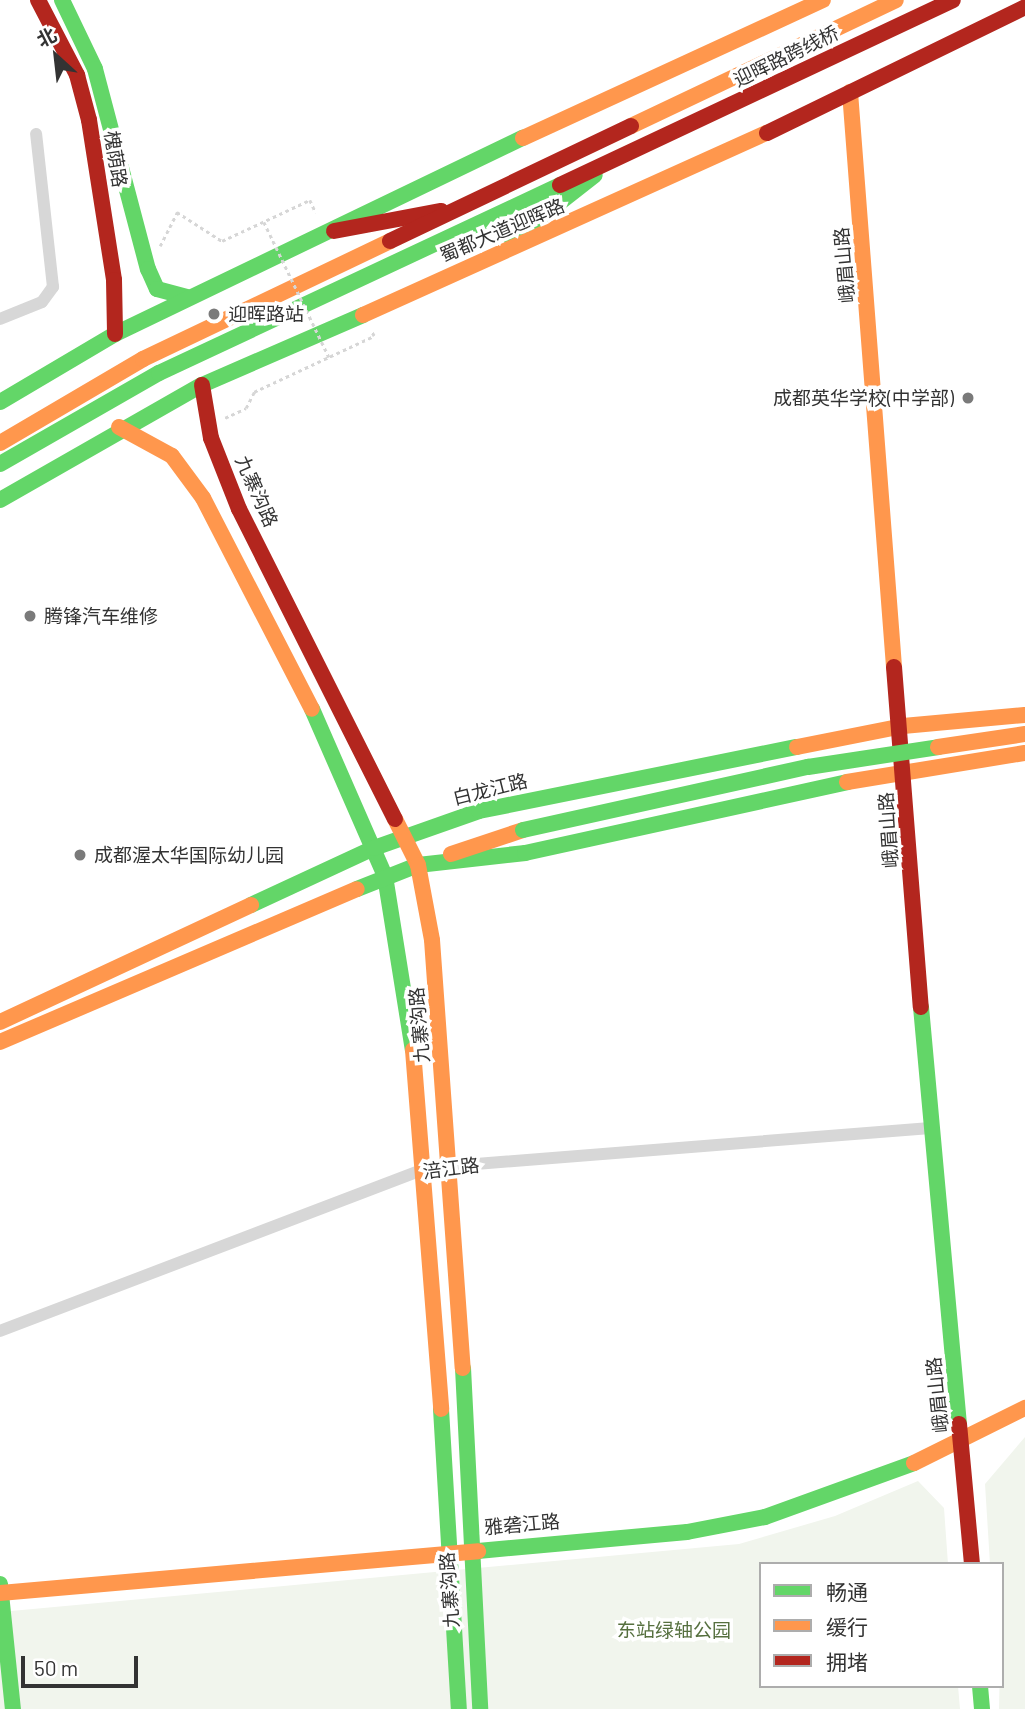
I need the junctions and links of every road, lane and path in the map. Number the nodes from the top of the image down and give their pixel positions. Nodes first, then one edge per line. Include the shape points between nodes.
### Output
1 (38, 0) edge
2 (62, 0) edge
3 (823, 0) edge
4 (896, 0) edge
5 (953, 0) edge
6 (1023, 7) edge
7 (850, 92) junction
8 (629, 130) joint
9 (36, 134) dead end
10 (638, 150) joint
11 (616, 159) junction
12 (310, 200) dead end
13 (461, 207) junction
14 (264, 222) junction
15 (311, 235) junction
16 (493, 255) junction
17 (148, 269) junction
18 (187, 297) junction
19 (0, 319) edge
20 (115, 334) junction
21 (374, 336) dead end
22 (329, 357) junction
23 (202, 385) junction
24 (0, 402) edge
25 (119, 427) junction
26 (209, 427) junction
27 (0, 443) edge
28 (0, 464) edge
29 (0, 500) edge
30 (1025, 715) edge
31 (903, 726) junction
32 (1025, 734) edge
33 (1025, 753) edge
34 (905, 771) junction
35 (405, 835) junction
36 (374, 848) junction
37 (418, 865) junction
38 (385, 876) junction
39 (0, 1022) edge
40 (0, 1042) edge
41 (930, 1128) junction
42 (453, 1166) junction
43 (426, 1168) junction
44 (0, 1331) edge
45 (1025, 1408) edge
46 (963, 1440) junction
47 (467, 1549) junction
48 (446, 1551) junction
49 (972, 1562) edge
50 (1, 1589) edge
51 (980, 1688) edge
52 (13, 1709) edge
53 (458, 1709) edge
54 (480, 1709) edge
55 (982, 1709) edge

1 - 20 main road, 槐荫路 via 77,75 89,120 114,280
2 - 17 main road, 槐荫路 via 114,130
3 - 15 main road
4 - 8 main road, 迎晖路跨线桥
5 - 10 main road, 迎晖路跨线桥
6 - 7 main road, 蜀都大道迎晖路
7 - 16 main road, 蜀都大道迎晖路 via 661,185
7 - 31 main road, 峨眉山路
8 - 13 main road, 蜀都大道迎晖路
9 - 19 street via 53,287 42,302
10 - 11 main road, 蜀都大道迎晖路
11 - 16 main road
11 - 28 main road, 蜀都大道迎晖路 via 159,373
12 - 14 path
13 - 15 main road
13 - 27 main road, 蜀都大道迎晖路 via 143,359
14 - 17 path via 222,240 177,212
14 - 22 path, bridge
15 - 18 main road
16 - 23 main road, 蜀都大道迎晖路
17 - 18 main road, 槐荫路 via 157,289
18 - 20 main road
20 - 24 main road
21 - 22 path
22 - 26 path via 254,392 246,408
23 - 25 main road, 蜀都大道迎晖路
23 - 26 main road, 九寨沟路
25 - 29 main road, 蜀都大道迎晖路
25 - 36 main road, 九寨沟路 via 172,456 204,498 343,770
26 - 35 main road, 九寨沟路 via 239,509
30 - 31 main road, 白龙江路
31 - 34 main road, 峨眉山路
31 - 35 main road, 白龙江路 via 479,811
32 - 37 main road, bridge via 808,767 523,830
33 - 34 main road
34 - 37 main road via 525,853
34 - 41 main road, 峨眉山路
35 - 36 main road, 白龙江路
35 - 37 main road, 九寨沟路
36 - 38 main road, 九寨沟路
36 - 39 main road, 白龙江路
37 - 38 main road
37 - 42 main road, 九寨沟路 via 432,940
38 - 40 main road
38 - 43 main road, 九寨沟路 via 401,948
41 - 42 street, 涪江路
41 - 46 main road, 峨眉山路
42 - 43 street, 涪江路
42 - 47 main road, 九寨沟路
43 - 44 street, 涪江路
43 - 48 main road, 九寨沟路
45 - 46 main road, 雅砻江路
46 - 47 main road, 雅砻江路 via 893,1473 765,1517 687,1532
46 - 49 main road, 峨眉山路
47 - 48 main road, 雅砻江路
47 - 54 main road, 九寨沟路
48 - 50 main road, 雅砻江路
48 - 53 main road, 九寨沟路
50 - 52 main road
51 - 55 main road

